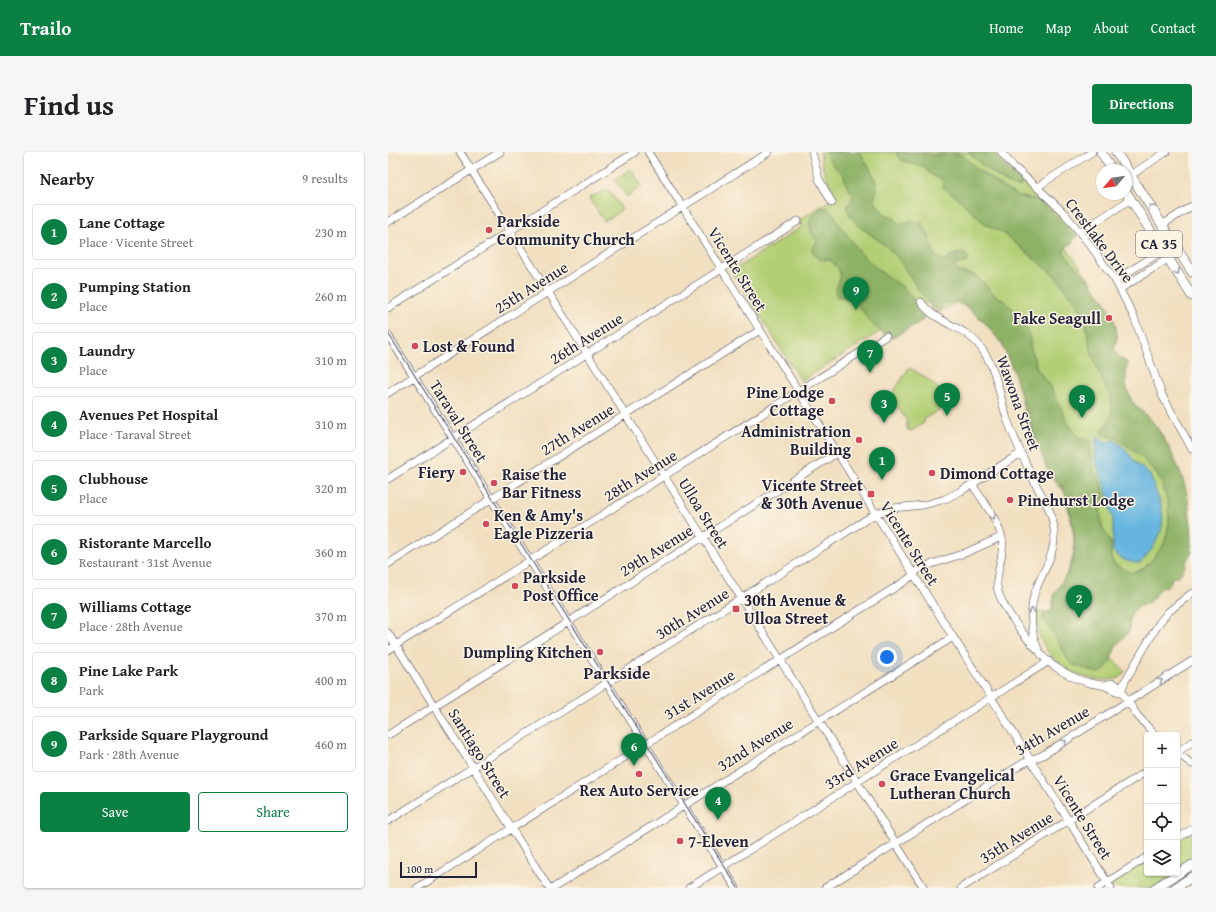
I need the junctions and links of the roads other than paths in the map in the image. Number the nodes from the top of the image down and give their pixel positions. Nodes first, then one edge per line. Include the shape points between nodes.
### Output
1 (460, 152) edge
2 (500, 152) edge
3 (635, 152) edge
4 (648, 152) edge
5 (769, 152) edge
6 (812, 152) edge
7 (1001, 152) edge
8 (1092, 152) edge
9 (1101, 152) edge
10 (1116, 152) edge
11 (1166, 152) edge
12 (1108, 164) edge
13 (1124, 164) edge
14 (472, 170) junction
15 (1132, 174) edge
16 (1132, 177) edge
17 (1037, 187) junction
18 (1122, 200) edge
19 (1131, 200) edge
20 (832, 202) dead end
21 (1192, 206) edge
22 (683, 208) junction
23 (798, 221) dead end
24 (388, 222) edge
25 (1162, 225) junction
26 (510, 231) junction
27 (1080, 232) junction
28 (1174, 244) junction
29 (1163, 250) junction
30 (1179, 252) junction
31 (1168, 259) junction
32 (721, 269) junction
33 (1192, 272) edge
34 (1115, 280) junction
35 (1120, 289) junction
36 (549, 292) junction
37 (1192, 296) edge
38 (920, 302) dead end
39 (388, 308) edge
40 (760, 330) junction
41 (388, 335) edge
42 (886, 336) dead end
43 (587, 353) junction
44 (414, 377) junction
45 (798, 391) junction
46 (388, 393) edge
47 (626, 414) junction
48 (1189, 436) edge
49 (453, 438) junction
50 (1192, 449) edge
51 (837, 453) junction
52 (1021, 453) junction
53 (664, 476) junction
54 (388, 479) edge
55 (972, 484) junction
56 (491, 499) junction
57 (875, 514) junction
58 (703, 537) junction
59 (1001, 537) junction
60 (530, 560) junction
61 (388, 564) edge
62 (913, 574) junction
63 (1192, 592) edge
64 (741, 598) junction
65 (568, 622) junction
66 (388, 633) edge
67 (952, 637) junction
68 (396, 645) junction
69 (388, 650) edge
70 (1038, 650) junction
71 (780, 660) junction
72 (1049, 661) junction
73 (1192, 661) edge
74 (607, 683) junction
75 (1121, 692) junction
76 (991, 698) junction
77 (1128, 702) junction
78 (434, 706) junction
79 (818, 721) junction
80 (1152, 732) edge
81 (388, 735) edge
82 (1192, 742) edge
83 (646, 744) junction
84 (1180, 750) edge
85 (1180, 754) edge
86 (1030, 760) junction
87 (1192, 764) edge
88 (473, 767) junction
89 (1144, 773) edge
90 (857, 782) junction
91 (684, 806) junction
92 (1068, 820) junction
93 (388, 821) edge
94 (511, 829) junction
95 (1192, 829) edge
96 (1180, 837) edge
97 (896, 844) junction
98 (1144, 859) edge
99 (1192, 865) edge
100 (722, 867) junction
101 (1192, 877) edge
102 (1109, 885) edge
103 (417, 888) edge
104 (549, 888) edge
105 (553, 888) edge
106 (689, 888) edge
107 (736, 888) edge
108 (825, 888) edge
109 (924, 888) edge
110 (961, 888) edge
111 (1098, 888) edge
112 (1155, 888) edge
113 (1175, 888) edge

1 - 14 street, Ulloa Street
2 - 14 street
3 - 26 street
4 - 22 street, Vicente Street
5 - 22 street, 25th Avenue
6 - 20 street via 819,179
7 - 17 street, Crestlake Drive
8 - 17 street
9 - 12 main road
10 - 13 main road, CA 35
11 - 15 street
14 - 24 street
14 - 26 street, Ulloa Street
25 -> 16 main road, CA 35
17 - 27 street, Crestlake Drive
18 - 27 street
19 - 29 main road, CA 35
21 - 25 street
22 - 32 street, Vicente Street
22 - 36 street, 25th Avenue
23 - 32 street, 26th Avenue
25 - 28 main road, CA 35
26 - 36 street, Ulloa Street
26 - 39 street
27 - 34 street, Crestlake Drive
28 - 29 street
28 - 30 main road, CA 35
29 - 31 main road, CA 35
29 - 34 street
30 - 31 street
30 - 33 main road, CA 35
31 - 35 street
31 -> 37 main road, CA 35
32 - 40 street, Vicente Street
32 - 43 street, 26th Avenue
34 - 35 street, Crestlake Drive
35 - 48 street, Crestlake Drive via 1138,326 1162,394
36 - 43 street, Ulloa Street
36 - 44 street, 25th Avenue
38 - 52 street, Wawona Street via 933,315 971,336 988,357
40 - 45 street, Vicente Street
40 - 47 street, 27th Avenue
41 - 44 street, Taraval Street
42 - 45 street, 28th Avenue
43 - 47 street, Ulloa Street
43 - 49 street, 26th Avenue
44 - 46 street, 25th Avenue
44 - 49 street, Taraval Street
45 - 51 street, Vicente Street
45 - 53 street, 28th Avenue
47 - 53 street, Ulloa Street
47 - 56 street, 27th Avenue
48 - 50 street, Crestlake Drive
49 - 54 street, 26th Avenue
49 - 56 street, Taraval Street
51 - 57 street, Vicente Street
51 - 58 street, 29th Avenue
52 - 55 street, 30th Avenue
70 -> 52 street, Wawona Street via 1032,621 1032,604 1036,587 1051,557 1054,530 1049,510
53 - 58 street, Ulloa Street
53 - 60 street, 28th Avenue
55 - 57 street, 30th Avenue via 940,501 892,508
55 -> 59 street
56 - 60 street, Taraval Street
56 - 61 street, 27th Avenue
57 - 62 street, Vicente Street
57 - 64 street, 30th Avenue
58 - 64 street, Ulloa Street
58 - 65 street, 29th Avenue
59 - 62 street, 31st Avenue via 966,553 920,568
59 - 70 street via 998,592 1023,634
60 - 65 street, Taraval Street
60 - 68 street, 28th Avenue
62 - 67 street, Vicente Street
62 - 71 street, 31st Avenue
63 - 75 street via 1159,623
64 - 71 street, Ulloa Street
64 - 74 street, 30th Avenue
65 - 74 street, Taraval Street
65 - 78 street, 29th Avenue
66 - 68 street, Santiago Street
67 - 76 street, Vicente Street
67 - 79 street, 32nd Avenue
68 - 69 street, 28th Avenue
68 - 78 street, Santiago Street
70 - 72 street
71 - 79 street, Ulloa Street
71 - 83 street, 31st Avenue
72 - 75 street via 1060,670 1090,683 1115,684
72 - 76 street, 33rd Avenue
77 -> 73 street, 34th Avenue
74 - 83 street, Taraval Street
74 - 88 street, 30th Avenue
75 - 77 street
76 - 86 street, Vicente Street
76 - 90 street, 33rd Avenue
77 - 80 street
86 -> 77 street, 34th Avenue via 1043,755
78 - 81 street, 29th Avenue
78 - 88 street, Santiago Street
79 - 90 street, Ulloa Street
79 - 91 street, 32nd Avenue
82 - 84 street
83 - 91 street, Taraval Street
83 - 94 street, 31st Avenue
85 - 87 street
86 - 92 street, Vicente Street
86 - 97 street, 34th Avenue
88 - 93 street, 30th Avenue
88 - 94 street, Santiago Street
89 - 92 street, 35th Avenue
90 - 97 street, Ulloa Street
90 - 100 street, 33rd Avenue
91 - 100 street, Taraval Street
91 - 105 street, 32nd Avenue
92 - 102 street, Vicente Street
92 - 110 street, 35th Avenue
94 - 103 street, 31st Avenue
94 - 104 street, Santiago Street
95 - 96 street
97 - 108 street, 34th Avenue
97 - 109 street, Ulloa Street
98 - 102 street
99 - 112 main road
100 - 106 street, 33rd Avenue
100 - 107 street, Taraval Street
101 - 113 main road
102 - 111 street

